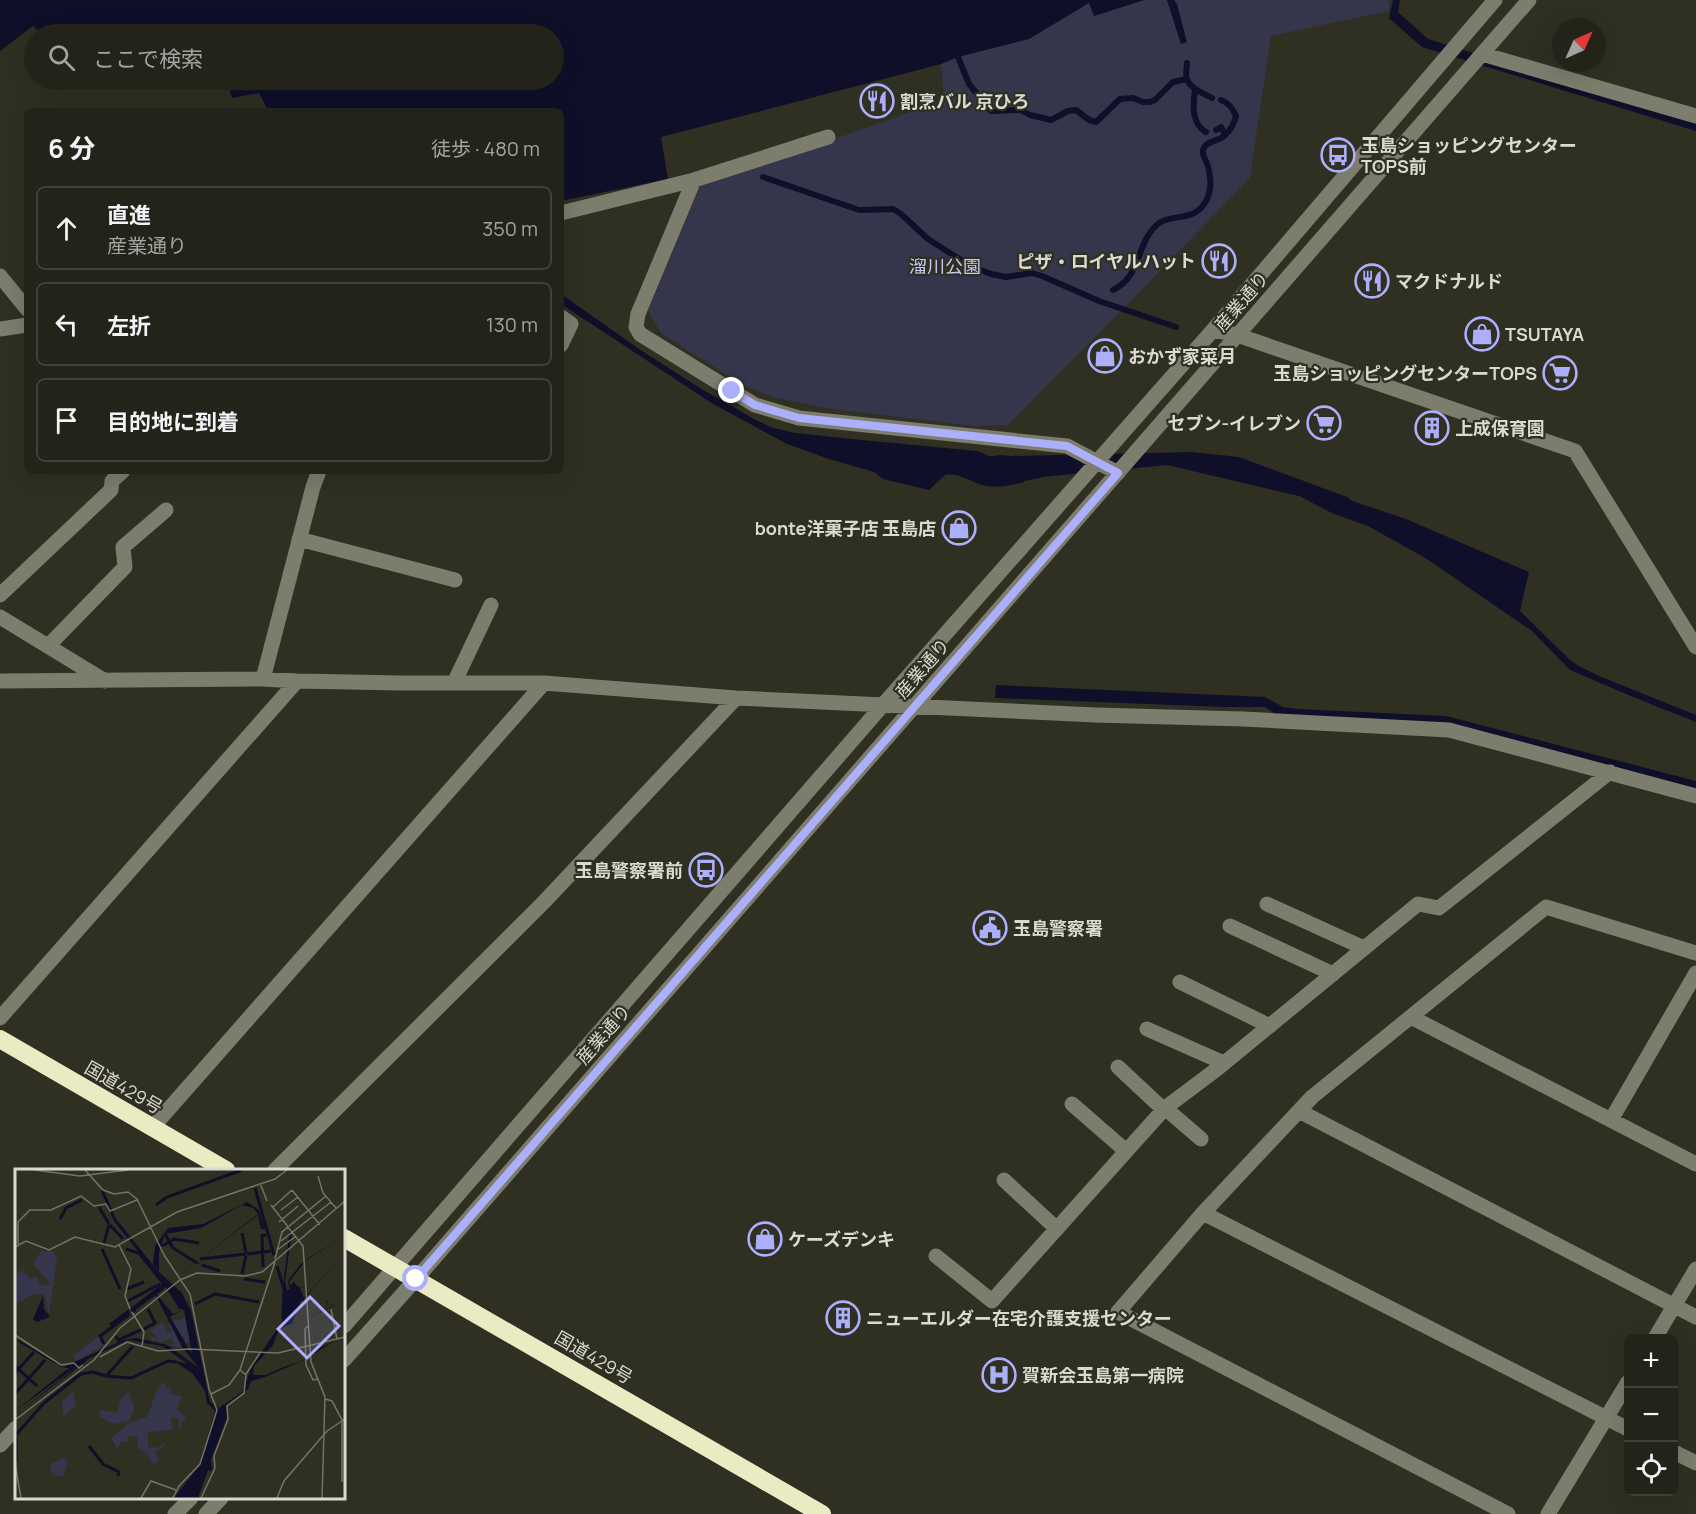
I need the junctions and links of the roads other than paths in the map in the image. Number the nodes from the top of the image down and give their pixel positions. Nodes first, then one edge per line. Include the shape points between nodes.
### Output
1 (1495, 0) edge
2 (1529, 0) edge
3 (1482, 54) junction
4 (1696, 116) edge
5 (828, 137) dead end
6 (694, 180) junction
7 (564, 212) edge
8 (0, 276) edge
9 (24, 305) edge
10 (564, 319) edge
11 (24, 325) edge
12 (0, 329) edge
13 (1213, 330) junction
14 (1237, 335) junction
15 (564, 339) edge
16 (1098, 461) junction
17 (1118, 473) junction
18 (120, 474) edge
19 (318, 474) edge
20 (166, 510) dead end
21 (299, 539) junction
22 (455, 580) dead end
23 (0, 596) edge
24 (491, 605) dead end
25 (0, 617) edge
26 (48, 646) junction
27 (1696, 646) edge
28 (263, 679) junction
29 (0, 681) edge
30 (105, 681) junction
31 (297, 681) junction
32 (544, 682) junction
33 (454, 683) junction
34 (736, 698) junction
35 (882, 706) junction
36 (914, 707) junction
37 (1610, 772) junction
38 (1696, 796) edge
39 (1267, 904) dead end
40 (1230, 926) dead end
41 (1364, 948) junction
42 (1696, 953) edge
43 (1696, 973) edge
44 (1333, 974) junction
45 (1180, 982) dead end
46 (1411, 1017) junction
47 (0, 1018) edge
48 (1270, 1026) junction
49 (1147, 1029) dead end
50 (0, 1039) edge
51 (1224, 1063) junction
52 (1118, 1067) dead end
53 (1072, 1104) dead end
54 (1164, 1109) junction
55 (1299, 1111) junction
56 (1611, 1120) junction
57 (152, 1128) junction
58 (1201, 1139) dead end
59 (1126, 1151) junction
60 (1696, 1164) edge
61 (224, 1169) edge
62 (276, 1169) edge
63 (1004, 1180) dead end
64 (1203, 1213) junction
65 (1057, 1229) junction
66 (345, 1239) edge
67 (936, 1256) dead end
68 (395, 1267) junction
69 (1696, 1269) edge
70 (416, 1279) junction
71 (1674, 1306) junction
72 (1696, 1317) edge
73 (345, 1325) edge
74 (1657, 1334) edge
75 (345, 1359) edge
76 (1625, 1388) edge
77 (1607, 1418) junction
78 (1624, 1426) edge
79 (15, 1429) edge
80 (0, 1445) edge
81 (1678, 1454) edge
82 (1696, 1463) edge
83 (188, 1499) edge
84 (219, 1499) edge
85 (175, 1514) edge
86 (206, 1514) edge
87 (822, 1514) edge
88 (1508, 1514) edge
89 (1548, 1514) edge

1 - 13 street, 産業通り
2 - 3 street, 産業通り
3 - 4 street
3 - 14 street, 産業通り
5 - 6 street
6 - 7 street
6 - 16 street via 638,314 636,327 640,334 755,405 799,418 1067,446
8 - 9 street
10 - 15 street via 571,324
11 - 12 street
13 - 14 street
13 - 16 street, 産業通り
14 - 17 street, 産業通り
14 - 27 street via 1575,451
16 - 17 street
16 - 35 street, 産業通り
17 - 36 street, 産業通り
18 - 23 street via 112,482 111,490
19 - 21 street
20 - 26 street via 123,547 125,567
21 - 22 street
21 - 28 street
24 - 33 street
25 - 26 street
26 - 30 street
28 - 30 street
28 - 31 street
29 - 30 street
31 - 33 street
31 - 47 street
32 - 33 street
32 - 34 street
32 - 57 street
34 - 35 street
34 - 62 street via 543,903
35 - 36 street
35 - 68 street, 産業通り
36 - 37 street via 1449,730
36 - 70 street, 産業通り
37 - 38 street
37 - 41 street via 1439,908 1418,904
39 - 41 street
40 - 44 street
41 - 44 street
42 - 46 street via 1546,907
43 - 56 street
44 - 48 street
45 - 48 street
46 - 55 street
46 - 56 street
48 - 51 street
49 - 51 street
50 - 57 highway, 国道429号
51 - 54 street
52 - 54 street
53 - 59 street
54 - 58 street
54 - 59 street
55 - 64 street
55 - 71 street
56 - 60 street
57 - 61 highway, 国道429号
59 - 65 street
63 - 65 street
64 - 77 street
64 - 88 street via 1118,1312
65 - 67 street via 992,1301
66 - 68 highway, 国道429号
68 - 70 highway, 国道429号
68 - 73 street, 産業通り
69 - 71 street
70 - 75 street, 産業通り
70 - 87 highway, 国道429号
71 - 72 street
71 - 74 street
76 - 77 street
77 - 78 street
77 - 89 street
79 - 80 street
81 - 82 street
83 - 85 street
84 - 86 street

